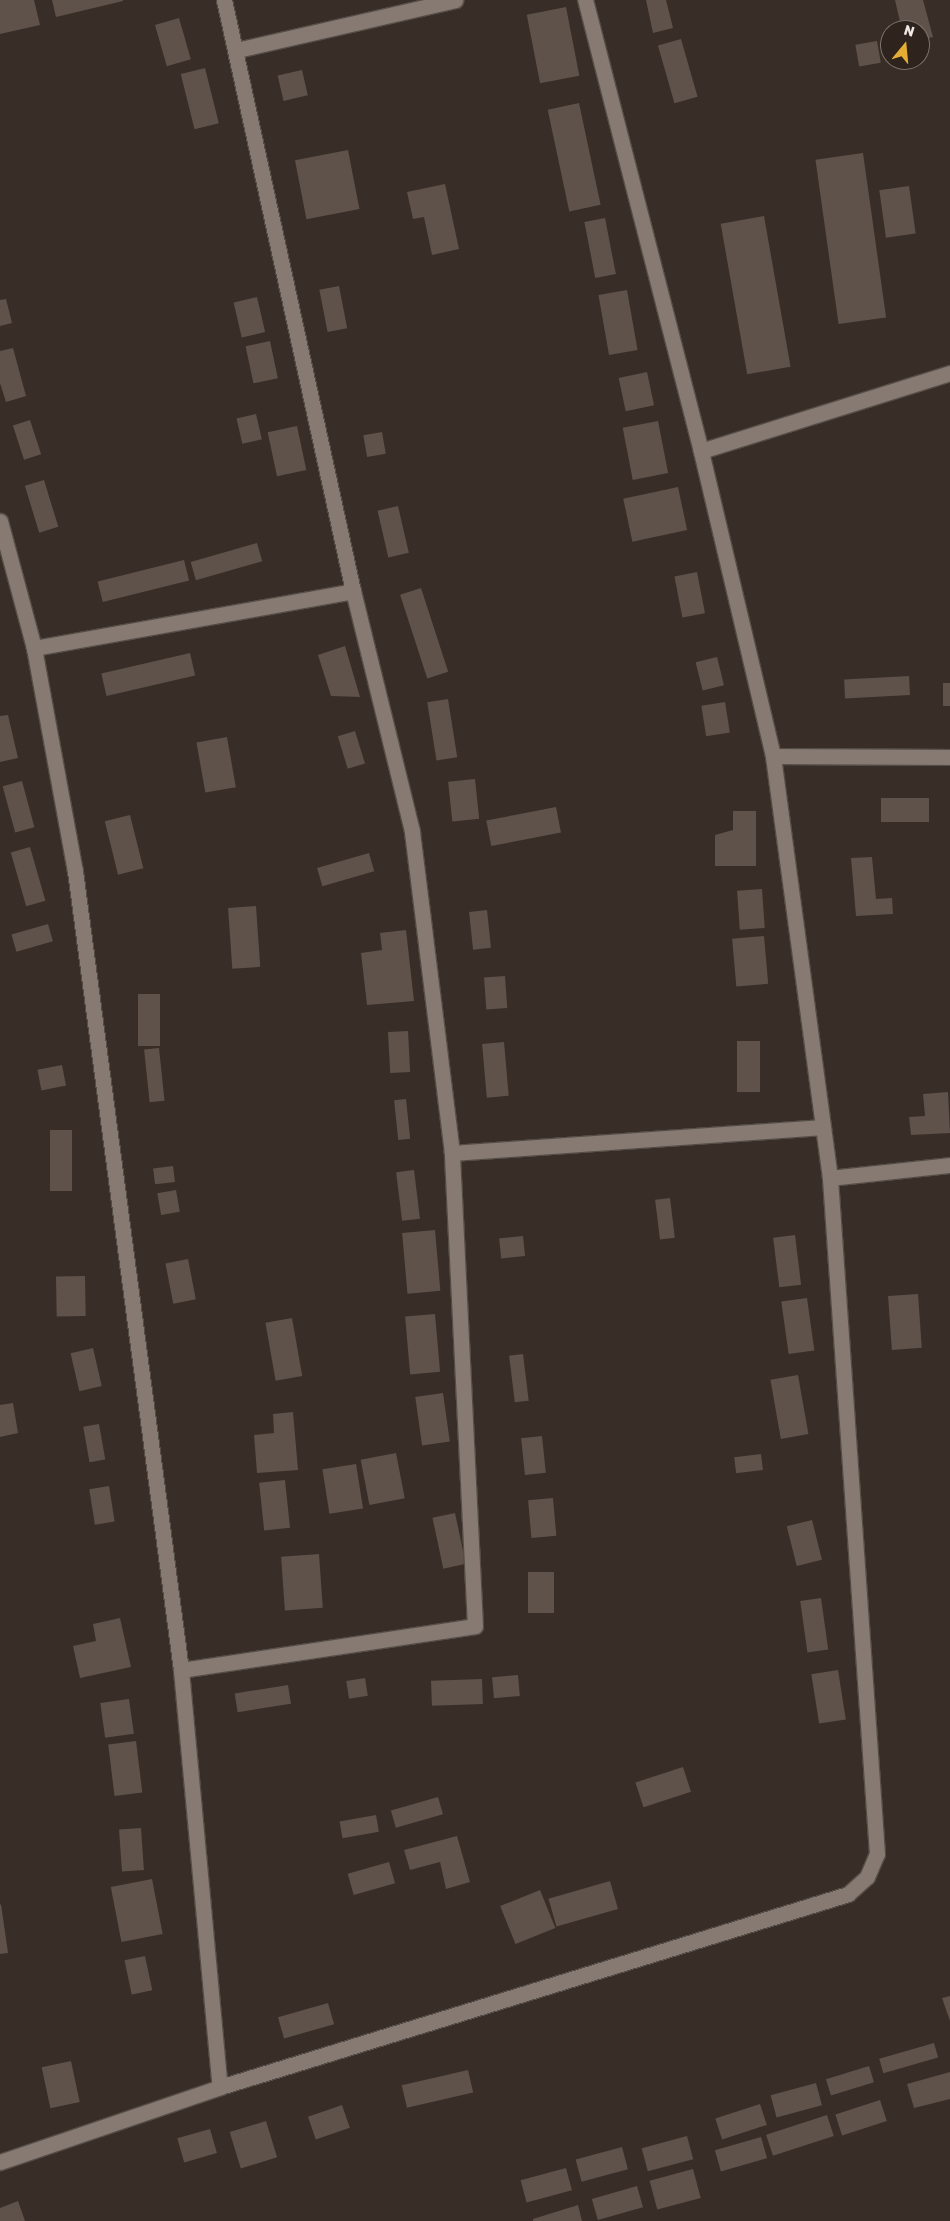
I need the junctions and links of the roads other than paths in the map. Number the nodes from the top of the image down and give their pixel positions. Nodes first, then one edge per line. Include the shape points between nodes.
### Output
1 (224, 0) edge
2 (455, 0) edge
3 (585, 0) edge
4 (237, 50) junction
5 (950, 373) edge
6 (702, 451) junction
7 (0, 521) edge
8 (353, 591) junction
9 (34, 648) junction
10 (773, 756) junction
11 (950, 757) edge
12 (823, 1127) junction
13 (452, 1153) junction
14 (950, 1165) edge
15 (830, 1178) junction
16 (181, 1670) junction
17 (220, 2087) junction
18 (0, 2162) edge

1 - 4 street
2 - 4 street
3 - 6 street
4 - 8 street
5 - 6 street
6 - 10 street
7 - 9 street
8 - 9 street
8 - 13 street via 412,831
9 - 16 street via 75,870
10 - 11 street
10 - 12 street
12 - 13 street
12 - 15 street
13 - 16 street via 475,1626
14 - 15 street
15 - 17 street via 877,1854 866,1877 848,1894
16 - 17 street
17 - 18 street

